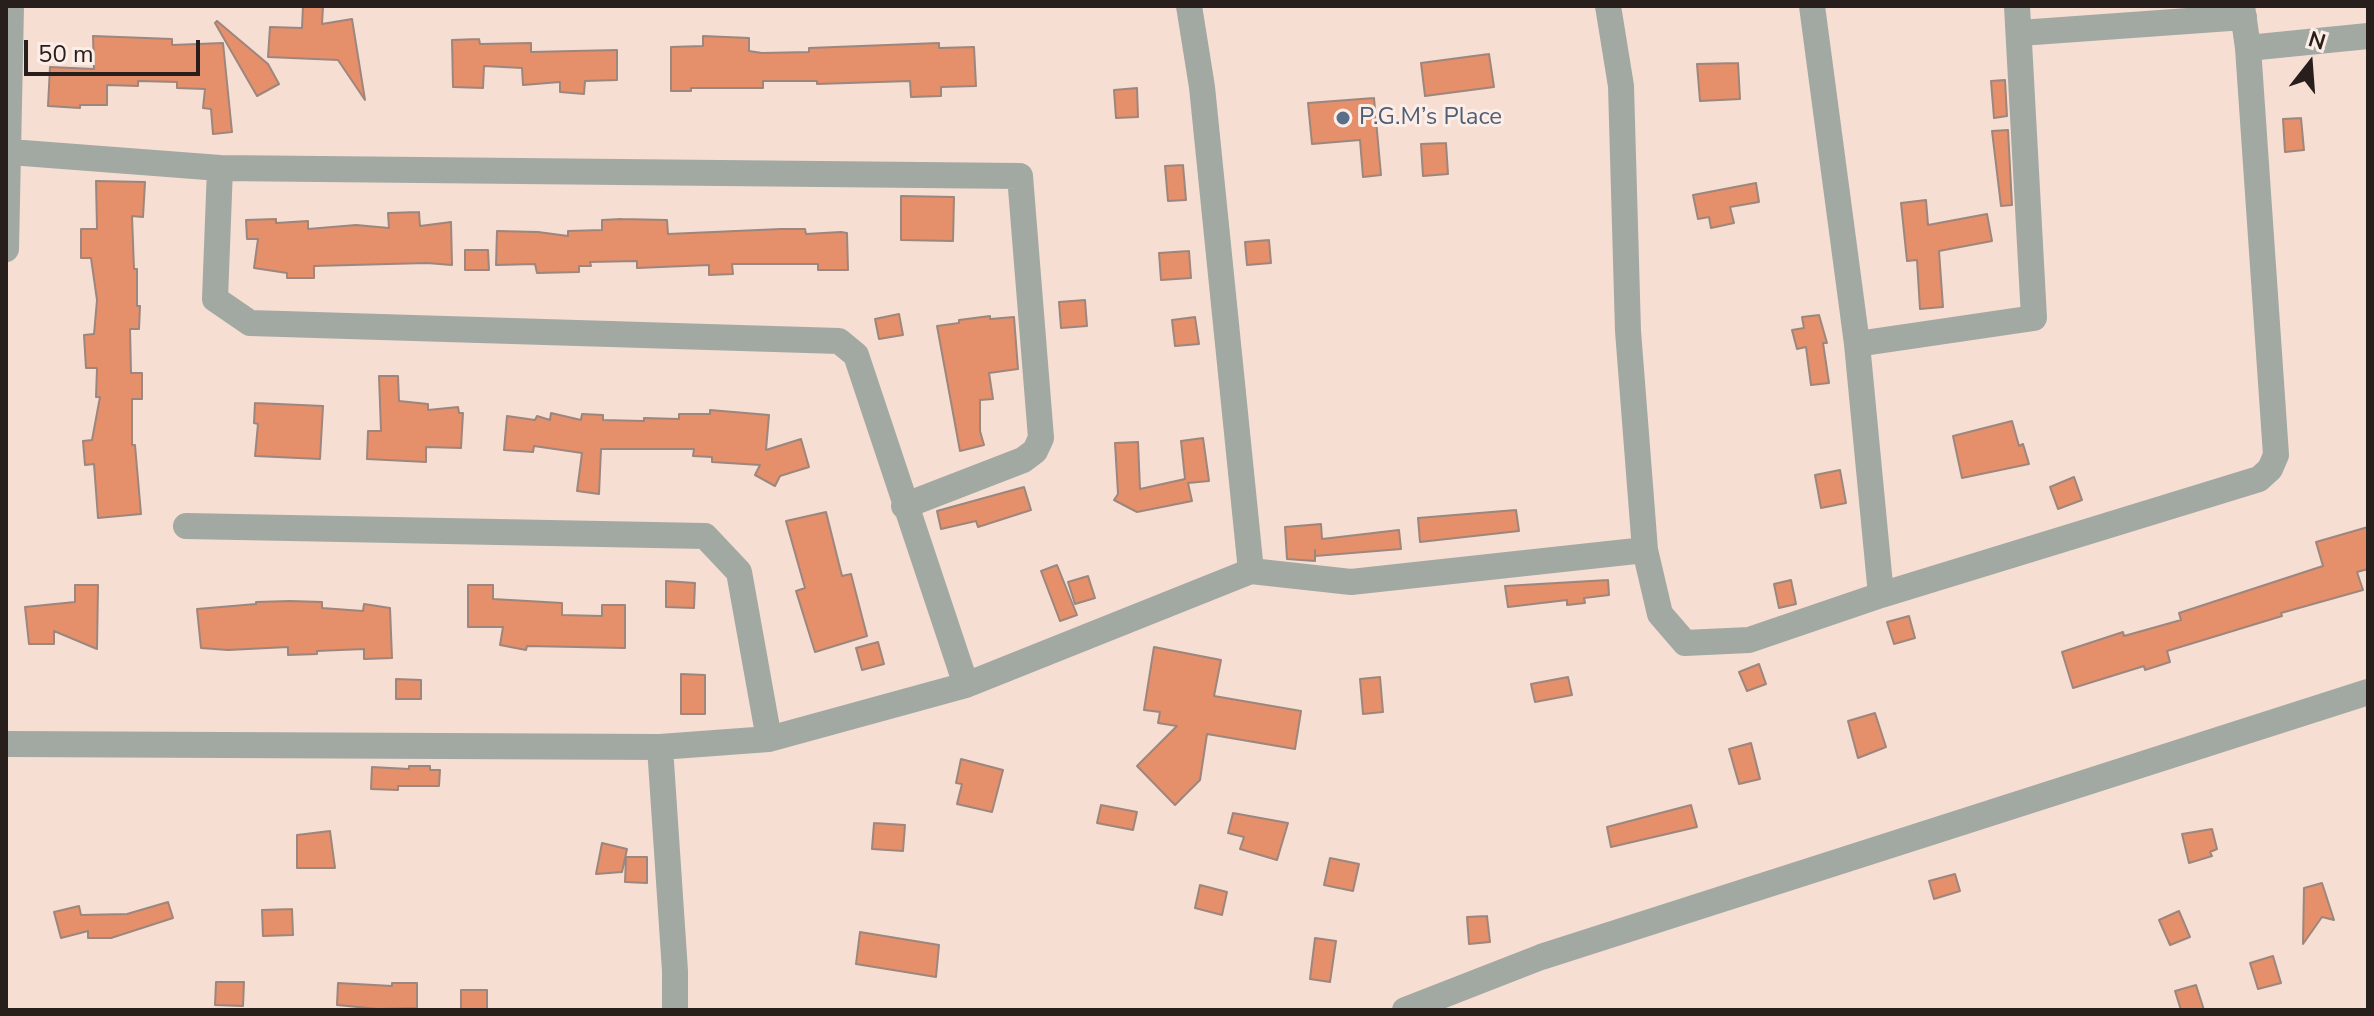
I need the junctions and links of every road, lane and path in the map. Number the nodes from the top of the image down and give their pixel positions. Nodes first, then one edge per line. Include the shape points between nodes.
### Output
1 (11, 6) edge
2 (1189, 6) edge
3 (1608, 6) edge
4 (1812, 6) edge
5 (2017, 6) edge
6 (2243, 12) edge
7 (2020, 33) junction
8 (2368, 36) edge
9 (2248, 48) junction
10 (10, 152) junction
11 (220, 168) junction
12 (6, 249) edge
13 (1857, 344) junction
14 (904, 506) junction
15 (186, 526) dead end
16 (1645, 550) junction
17 (1251, 571) junction
18 (1881, 595) junction
19 (966, 685) junction
20 (2368, 692) edge
21 (769, 739) junction
22 (6, 744) edge
23 (660, 747) junction
24 (675, 1010) edge
25 (1405, 1010) edge

1 - 10 street
2 - 17 street via 1202,87
3 - 16 street via 1621,86 1628,331
4 - 13 street
5 - 7 street
6 - 7 street
6 - 9 street
7 - 13 street via 2034,318
8 - 9 street
9 - 18 street via 2276,455 2270,469 2259,479
10 - 11 street
10 - 12 street
11 - 14 street via 215,299 250,323 839,341 856,355
11 - 14 street via 1020,176 1041,438 1023,460
13 - 18 street
14 - 19 street
15 - 21 street via 705,536 739,572
16 - 17 street via 1351,582
16 - 18 street via 1660,614 1685,643 1749,640
17 - 19 street
19 - 21 street
20 - 25 street via 1541,957
21 - 23 street
22 - 23 street
23 - 24 street

